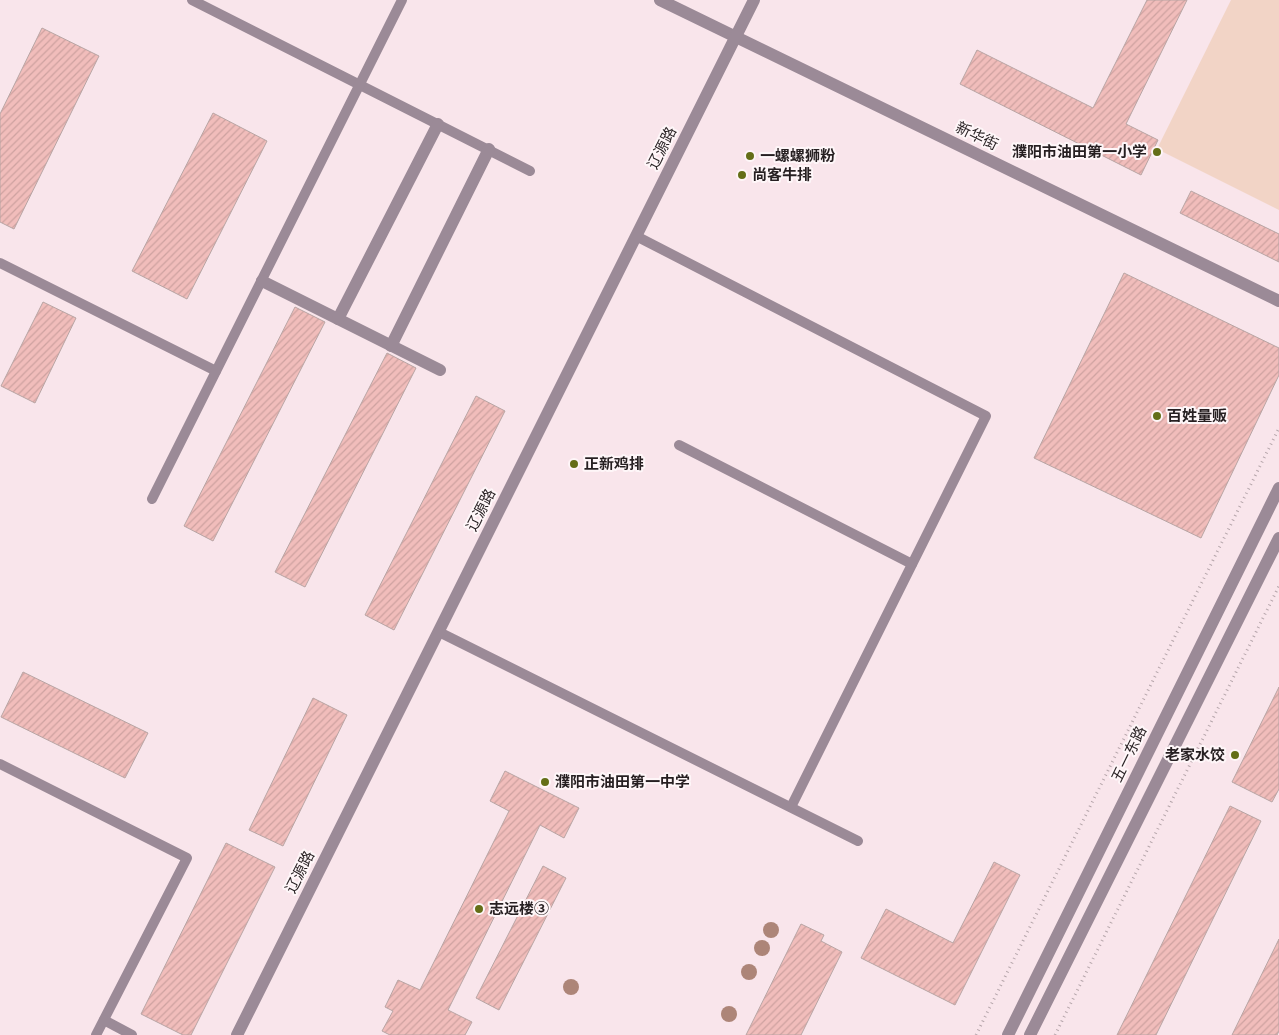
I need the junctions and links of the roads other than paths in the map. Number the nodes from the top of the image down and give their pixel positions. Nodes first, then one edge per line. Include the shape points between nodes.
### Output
1 (192, 0) edge
2 (402, 0) edge
3 (660, 0) edge
4 (754, 0) edge
5 (736, 37) junction
6 (360, 84) junction
7 (438, 124) junction
8 (490, 149) junction
9 (530, 171) dead end
10 (636, 236) junction
11 (0, 263) edge
12 (262, 281) junction
13 (1279, 301) edge
14 (338, 319) junction
15 (391, 346) junction
16 (440, 370) dead end
17 (216, 371) junction
18 (679, 445) dead end
19 (1279, 488) edge
20 (152, 499) dead end
21 (1279, 538) edge
22 (912, 564) junction
23 (438, 632) junction
24 (0, 764) edge
25 (791, 807) junction
26 (858, 841) dead end
27 (104, 1020) junction
28 (96, 1035) edge
29 (132, 1035) edge
30 (237, 1035) edge
31 (1008, 1035) edge
32 (1030, 1035) edge

1 - 6 lane
2 - 6 lane
3 - 5 street, 新华街
4 - 5 street, 辽源路
5 - 10 street, 辽源路
5 - 13 street, 新华街
6 - 7 lane
6 - 12 lane
7 - 8 lane
7 - 14 street
8 - 9 lane
8 - 15 street
10 - 22 lane via 986,416
10 - 23 street, 辽源路
11 - 17 lane
12 - 14 street
12 - 17 lane
14 - 15 street
15 - 16 street
17 - 20 lane
18 - 22 lane
19 - 31 street, 五一东路
21 - 32 street
22 - 25 lane
23 - 25 lane
23 - 30 street, 辽源路
24 - 27 lane via 187,858
25 - 26 lane
27 - 28 lane
27 - 29 lane

